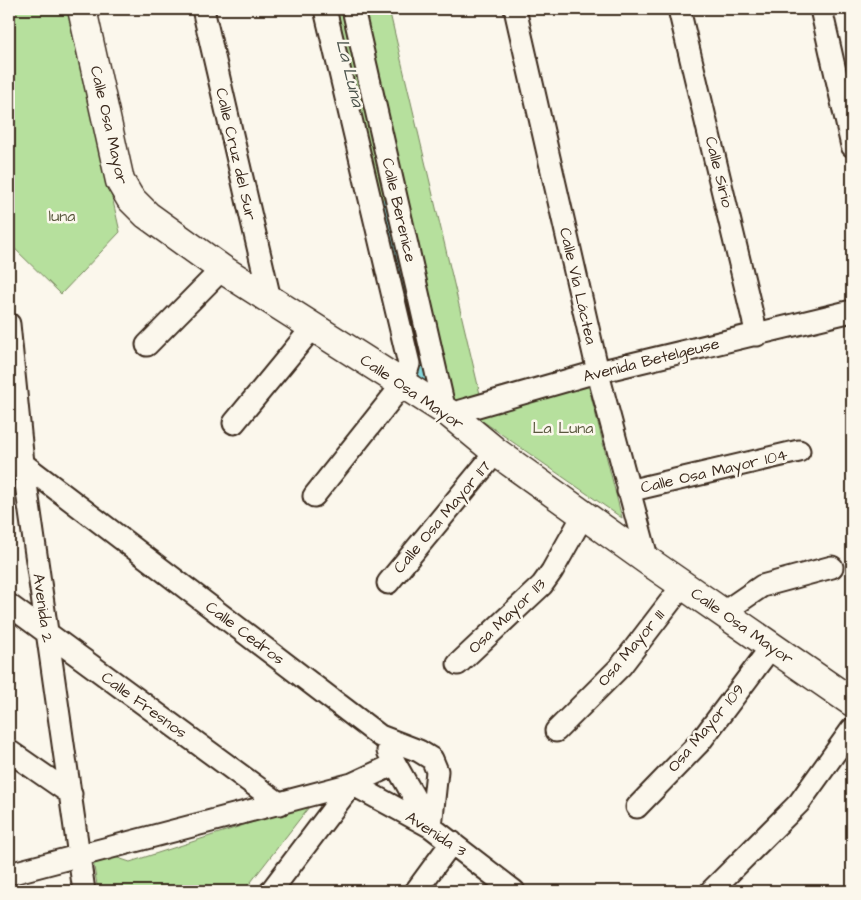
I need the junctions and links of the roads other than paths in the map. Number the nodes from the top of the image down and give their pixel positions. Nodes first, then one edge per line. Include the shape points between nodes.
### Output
1 (82, 9) edge
2 (203, 9) edge
3 (325, 9) edge
4 (353, 9) edge
5 (515, 9) edge
6 (679, 9) edge
7 (821, 9) edge
8 (852, 146) edge
9 (222, 269) junction
10 (270, 299) junction
11 (852, 311) edge
12 (9, 324) edge
13 (313, 327) junction
14 (757, 335) junction
15 (147, 346) dead end
16 (598, 372) junction
17 (403, 384) junction
18 (447, 413) junction
19 (234, 422) dead end
20 (496, 452) junction
21 (799, 452) dead end
22 (16, 458) edge
23 (628, 491) junction
24 (314, 496) dead end
25 (584, 514) junction
26 (648, 561) junction
27 (832, 567) dead end
28 (388, 582) dead end
29 (683, 585) junction
30 (9, 605) edge
31 (724, 612) junction
32 (46, 632) junction
33 (772, 646) junction
34 (458, 664) dead end
35 (852, 702) edge
36 (852, 729) edge
37 (556, 731) dead end
38 (380, 736) junction
39 (9, 751) edge
40 (395, 764) junction
41 (352, 784) junction
42 (71, 794) junction
43 (280, 804) junction
44 (637, 807) dead end
45 (431, 827) junction
46 (452, 842) junction
47 (80, 857) junction
48 (9, 874) edge
49 (84, 891) edge
50 (270, 891) edge
51 (416, 891) edge
52 (514, 891) edge
53 (711, 891) edge

1 - 9 street, Calle Osa Mayor via 124,189 147,215
2 - 10 street, Calle Cruz del Sur
3 - 17 street, Calle Berenice via 409,364
4 - 18 street, Calle Berenice
5 - 16 street, Calle Vía Láctea
6 - 14 street, Calle Sirio
7 - 8 street
9 - 10 street, Calle Osa Mayor
9 - 15 street
10 - 13 street, Calle Osa Mayor
11 - 14 street, Avenida Betelgeuse
12 - 22 street, Avenida 2
13 - 17 street, Calle Osa Mayor
13 - 19 street
14 - 16 street, Avenida Betelgeuse
16 - 18 street, Avenida Betelgeuse
16 - 23 street, Calle Vía Láctea
17 - 18 street, Calle Osa Mayor
17 - 24 street
18 - 20 street, Calle Osa Mayor
20 - 25 street, Calle Osa Mayor
20 - 28 street, Calle Osa Mayor 117
21 - 23 street, Calle Osa Mayor 104
22 - 32 street, Avenida 2
22 - 38 street, Calle Cedros
23 - 26 street, Calle Vía Láctea
25 - 26 street, Calle Osa Mayor
25 - 34 street, Osa Mayor 113 via 542,585
26 - 29 street, Calle Osa Mayor
27 - 31 street via 762,586
29 - 31 street, Calle Osa Mayor
29 - 37 street, Osa Mayor 111 via 621,666
30 - 32 street, Calle Fresnos
31 - 33 street, Calle Osa Mayor
32 - 42 street, Avenida 2
32 - 43 street, Calle Fresnos
33 - 35 street, Calle Osa Mayor
33 - 44 street, Osa Mayor 109 via 700,742
36 - 53 street via 799,803
38 - 40 street
38 - 45 street, Calle Cedros via 419,751 436,764
39 - 42 street
40 - 41 street
40 - 45 street
41 - 43 street
41 - 45 street, Avenida 3
41 - 50 street
42 - 47 street, Avenida 2
43 - 47 street
45 - 46 street, Avenida 3
46 - 51 street
46 - 52 street, Avenida 3
47 - 48 street
47 - 49 street, Avenida 2

